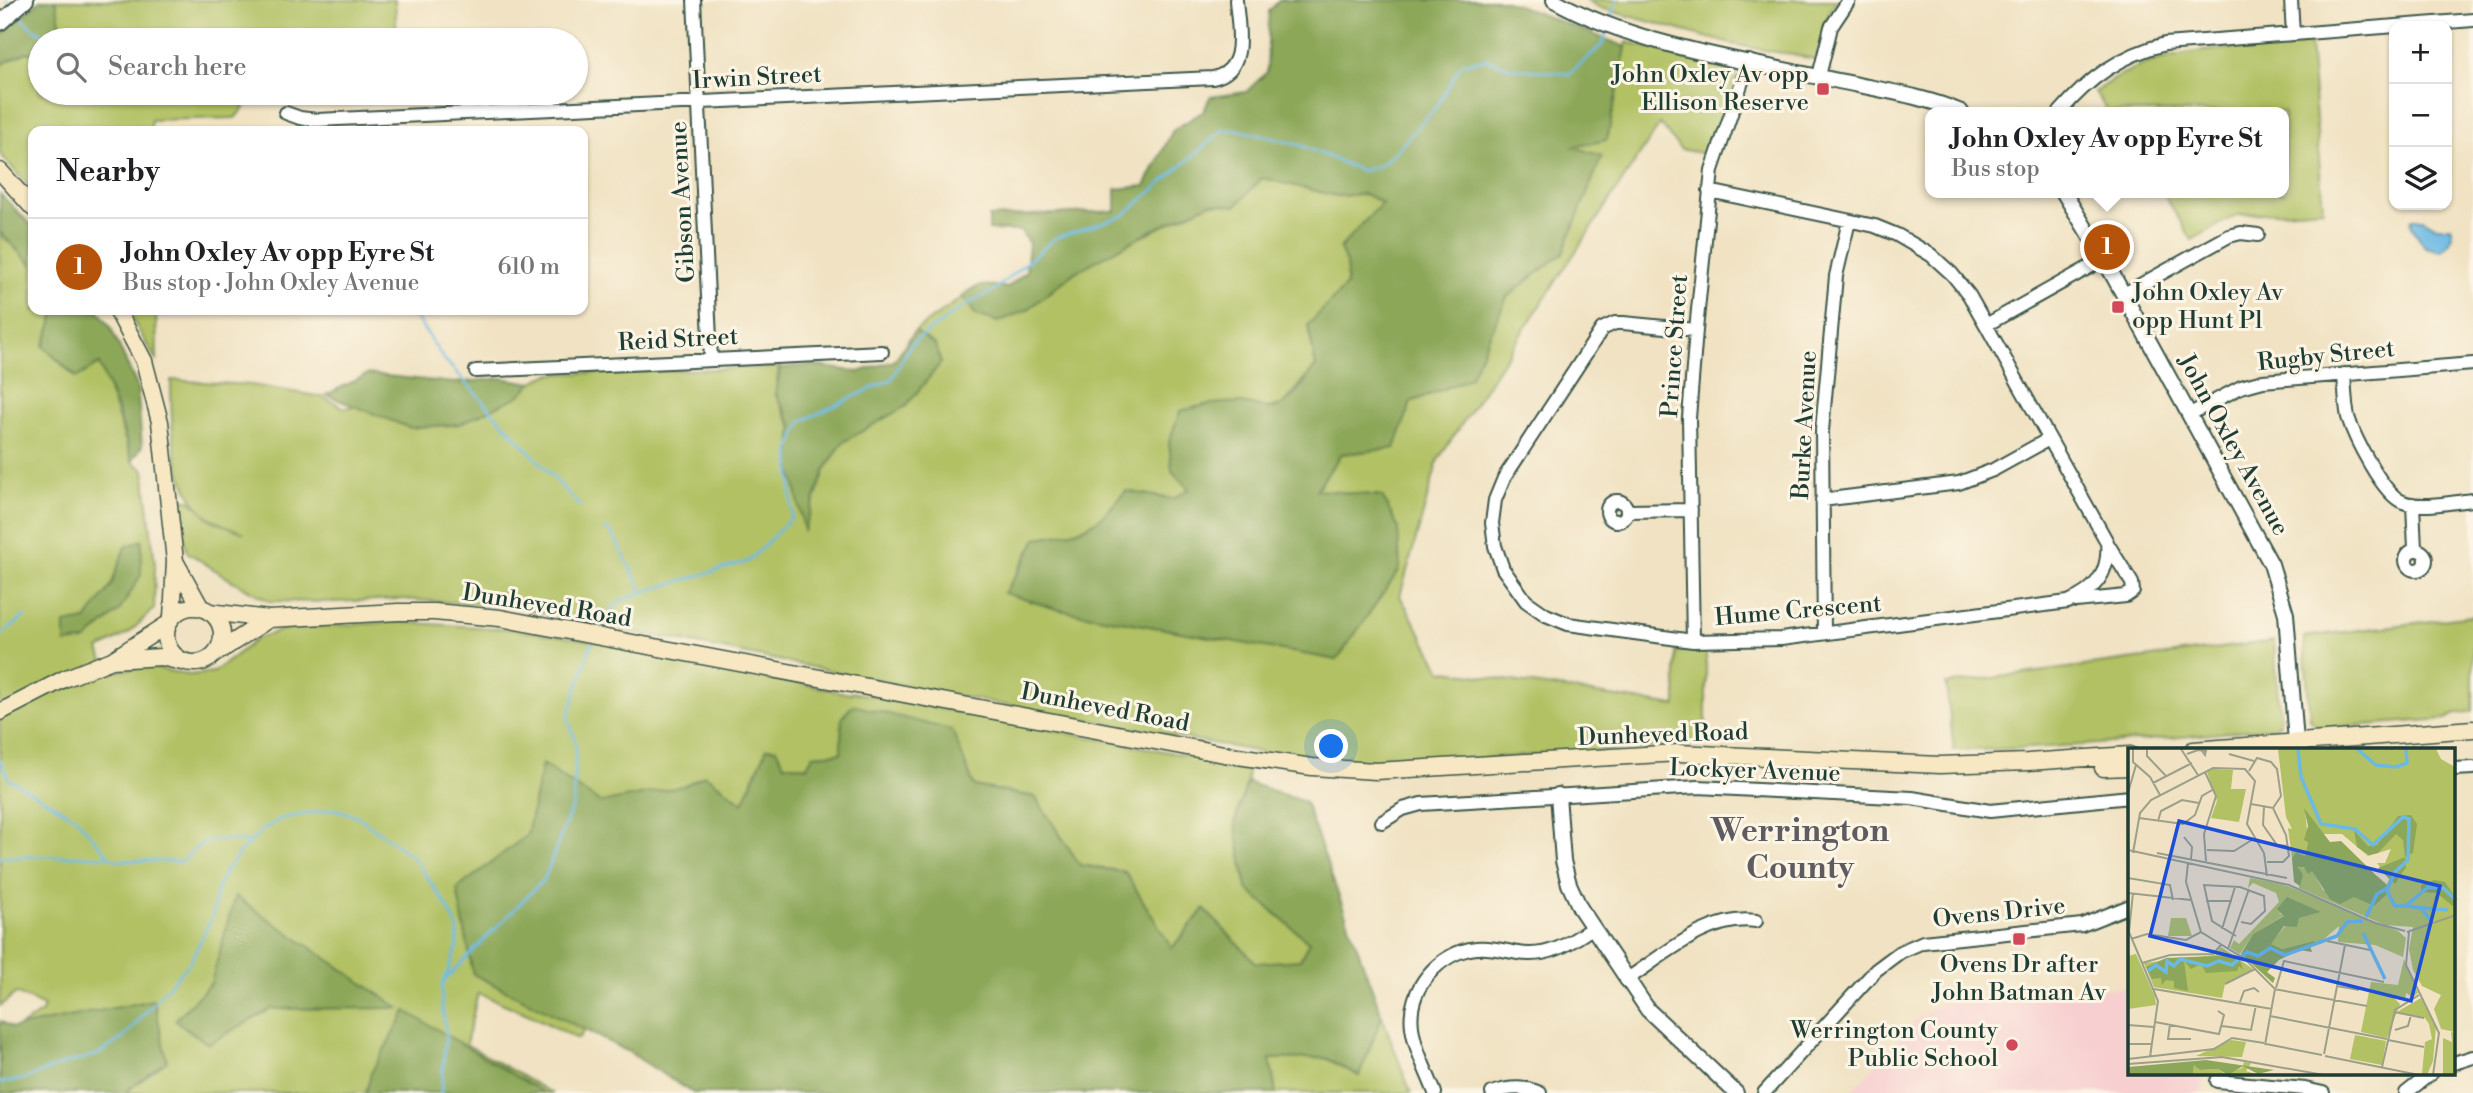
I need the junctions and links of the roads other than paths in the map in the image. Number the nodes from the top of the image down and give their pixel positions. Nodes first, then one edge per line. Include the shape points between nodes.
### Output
1 (26, 0) edge
2 (694, 0) edge
3 (1236, 0) edge
4 (1554, 0) edge
5 (1849, 0) edge
6 (2291, 0) edge
7 (2473, 20) edge
8 (0, 23) edge
9 (2293, 34) junction
10 (1749, 61) junction
11 (1819, 76) junction
12 (699, 102) junction
13 (1948, 107) edge
14 (2065, 107) edge
15 (286, 113) dead end
16 (0, 171) edge
17 (1709, 191) junction
18 (2067, 198) edge
19 (28, 202) edge
20 (1849, 220) junction
21 (2258, 235) dead end
22 (2104, 259) junction
23 (2124, 295) junction
24 (120, 315) edge
25 (1986, 325) junction
26 (1696, 330) junction
27 (882, 352) dead end
28 (711, 360) junction
29 (2473, 364) edge
30 (476, 371) dead end
31 (2344, 374) junction
32 (2190, 414) junction
33 (2049, 439) junction
34 (1822, 500) junction
35 (2473, 500) edge
36 (2413, 504) junction
37 (1690, 510) junction
38 (1628, 511) dead end
39 (2107, 542) junction
40 (2415, 550) dead end
41 (175, 561) junction
42 (2068, 602) junction
43 (205, 610) junction
44 (269, 619) junction
45 (170, 621) junction
46 (1825, 633) junction
47 (1693, 641) junction
48 (215, 655) junction
49 (112, 660) junction
50 (188, 663) junction
51 (0, 712) edge
52 (2473, 729) edge
53 (2473, 738) edge
54 (2291, 746) edge
55 (2242, 748) edge
56 (2346, 748) edge
57 (2128, 755) edge
58 (2109, 757) junction
59 (2128, 764) edge
60 (1940, 765) junction
61 (2128, 765) edge
62 (1558, 795) junction
63 (2128, 797) edge
64 (1382, 822) dead end
65 (2128, 907) edge
66 (1756, 921) dead end
67 (1592, 928) junction
68 (1626, 980) junction
69 (2473, 1057) edge
70 (2456, 1062) edge
71 (2427, 1076) edge
72 (2217, 1082) edge
73 (1435, 1093) edge
74 (1492, 1093) edge
75 (1540, 1093) edge
76 (1736, 1093) edge
77 (1764, 1093) edge
78 (2323, 1093) edge
79 (2406, 1093) edge

1 - 8 street
2 - 12 street, Gibson Avenue
3 - 12 street, Irwin Street via 1237,59 1229,71 1213,78
4 - 10 street via 1626,31
5 - 11 street via 1831,27
6 - 9 street
7 - 9 street
9 - 14 street via 2143,50 2103,70
10 - 11 street
10 - 17 street, Prince Street
11 - 13 street
12 - 15 street, Irwin Street via 317,120
12 - 28 street, Gibson Avenue
16 - 19 main road
17 - 20 street, Hume Crescent
17 - 26 street, Prince Street
18 - 22 street, John Oxley Avenue
20 - 25 street, Hume Crescent via 1888,231 1931,256 1961,285
20 - 34 street, Burke Avenue via 1836,276 1822,431
21 - 23 street via 2229,236
22 - 23 street, John Oxley Avenue
22 - 25 street
23 - 32 street, John Oxley Avenue
24 - 41 main road via 144,361 158,408
25 - 33 street, Hume Crescent
26 - 37 street, Prince Street via 1689,408
26 - 47 street, Hume Crescent via 1623,323 1602,329 1504,478 1495,500 1493,523 1494,546 1507,576 1526,601 1546,615 1578,626
27 - 28 street, Reid Street
28 - 30 street, Reid Street
29 - 31 street, Rugby Street
31 - 32 street, Rugby Street via 2254,382
31 - 36 street via 2347,409 2357,438 2389,493
32 - 54 street, John Oxley Avenue via 2278,580 2286,614
33 - 34 street via 1959,483
33 - 39 street, Hume Crescent
34 - 46 street, Burke Avenue
35 - 36 street
36 - 40 street
37 - 38 street
37 - 47 street, Prince Street
39 - 42 street, Hume Crescent via 2101,578 2086,594
39 - 42 street, Hume Crescent via 2133,592
41 - 43 main road
41 - 45 main road
42 - 46 street, Hume Crescent
43 - 44 main road, Dunheved Road
43 - 45 main road via 185,609
43 - 48 main road via 218,620 222,632
44 - 48 main road
44 - 60 main road, Dunheved Road via 434,612 500,618 1312,767 1405,770 1678,753
45 - 49 main road
45 - 50 main road via 169,648
46 - 47 street, Hume Crescent
48 - 50 main road via 205,662
49 - 50 main road via 161,657
49 - 51 main road
52 - 54 main road
53 - 56 main road
54 - 55 main road
57 - 58 main road, Dunheved Road
58 - 59 main road
58 - 60 main road, Dunheved Road
60 - 61 main road, Dunheved Road via 2012,771
62 - 63 street, Lockyer Avenue via 1698,787 1919,799 1990,811
62 - 64 street, Lockyer Avenue via 1421,804
62 - 67 street via 1565,871
65 - 77 street, Ovens Drive via 2082,925 1938,939 1910,946 1876,970
66 - 68 street via 1734,920 1709,928
67 - 68 street
67 - 73 street via 1564,946 1541,953 1466,949 1443,960 1429,974 1414,1003 1412,1026
68 - 76 street via 1658,1021
69 - 70 street
71 - 79 street
72 - 78 street
74 - 75 street via 1522,1088

